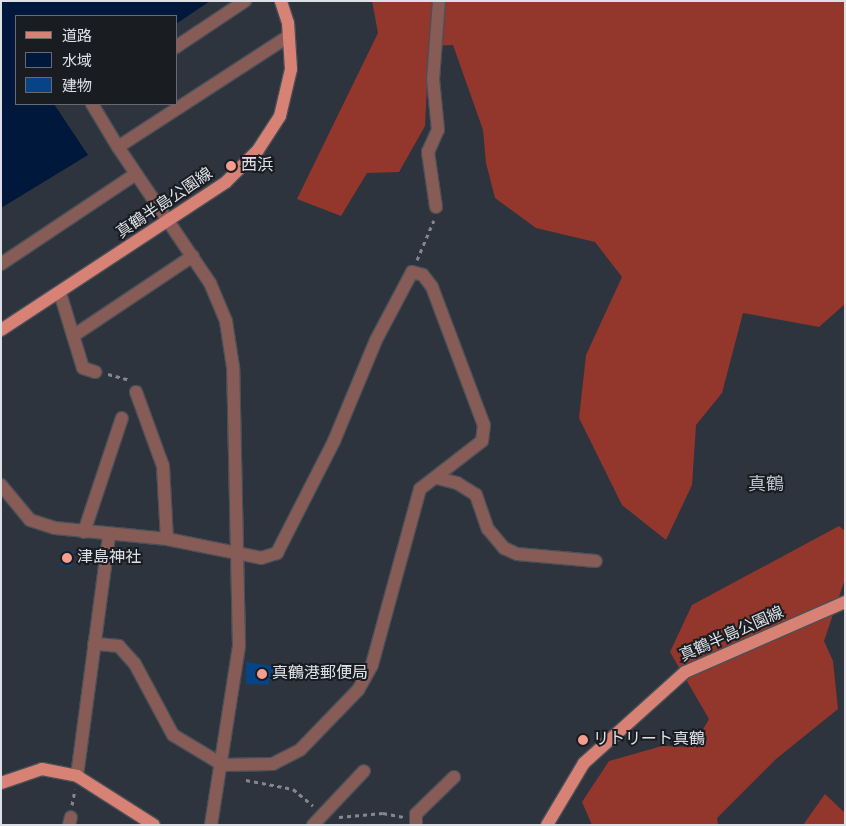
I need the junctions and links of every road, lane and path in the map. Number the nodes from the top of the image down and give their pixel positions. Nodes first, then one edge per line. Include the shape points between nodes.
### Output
1 (245, 1) edge
2 (281, 1) edge
3 (439, 1) edge
4 (289, 36) junction
5 (178, 46) edge
6 (93, 105) edge
7 (118, 147) junction
8 (136, 174) junction
9 (436, 207) joint
10 (169, 221) junction
11 (193, 256) junction
12 (1, 264) edge
13 (412, 272) junction
14 (60, 293) junction
15 (1, 330) edge
16 (73, 336) junction
17 (95, 372) dead end
18 (136, 392) dead end
19 (122, 418) dead end
20 (437, 478) junction
21 (1, 485) edge
22 (84, 532) junction
23 (109, 536) junction
24 (167, 539) junction
25 (238, 553) junction
26 (596, 561) dead end
27 (845, 602) edge
28 (94, 644) junction
29 (222, 770) junction
30 (364, 771) dead end
31 (77, 776) junction
32 (454, 776) dead end
33 (1, 783) edge
34 (323, 814) junction
35 (70, 821) edge
36 (154, 825) edge
37 (211, 825) edge
38 (313, 825) edge
39 (409, 825) edge
40 (416, 825) edge
41 (547, 825) edge

1 - 5 street
2 - 4 main road, 真鶴半島公園線
3 - 9 street via 433,79 438,130 428,152
4 - 7 street
4 - 10 main road, 真鶴半島公園線 via 288,91 280,116 267,138 241,170
6 - 7 street
7 - 8 street
8 - 10 street
8 - 12 street
9 - 13 path via 433,224
10 - 11 street
10 - 14 main road, 真鶴半島公園線
11 - 16 street
11 - 25 street via 226,321 233,367
13 - 20 street via 422,274 432,287 484,425 482,441
13 - 25 street via 376,340 288,536 277,553 261,558
14 - 15 main road, 真鶴半島公園線
14 - 16 street
16 - 17 street via 82,368
18 - 24 street via 163,466
19 - 22 street
20 - 26 street via 457,483 476,495 488,529 504,548 517,554
20 - 29 street via 420,489 372,664 358,690 300,750 284,759
21 - 22 street via 30,520
22 - 23 street
23 - 24 street
23 - 28 street
24 - 25 street
25 - 29 street via 238,646
27 - 41 main road, 真鶴半島公園線 via 685,672 584,762
28 - 29 street via 119,646 135,664 172,735
28 - 31 street
29 - 34 path via 292,789
29 - 37 street
30 - 34 street
31 - 33 main road via 42,769
31 - 35 path
31 - 36 main road
32 - 40 street via 416,814
34 - 38 street
34 - 39 path via 346,819 383,813 407,818

